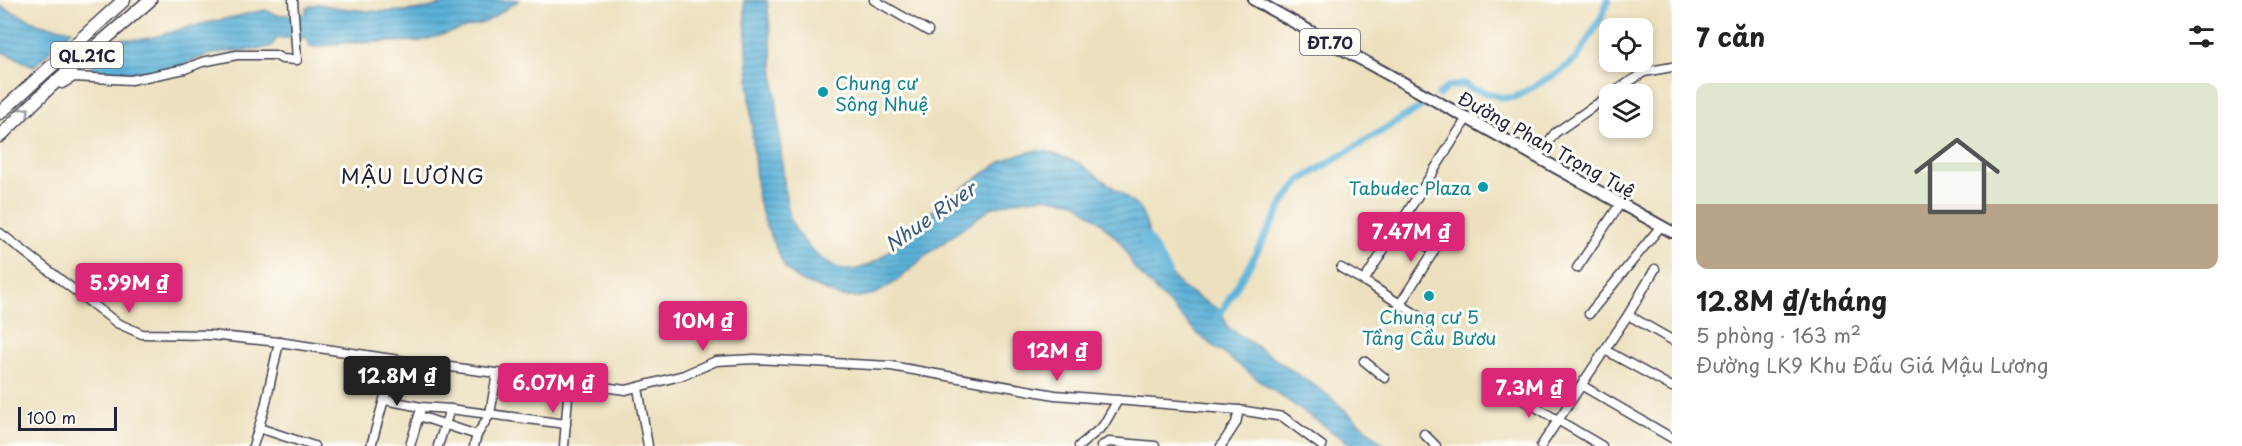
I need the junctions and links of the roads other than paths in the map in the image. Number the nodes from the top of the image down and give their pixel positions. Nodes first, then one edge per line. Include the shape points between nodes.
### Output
1 (124, 0) edge
2 (150, 0) edge
3 (293, 0) edge
4 (874, 0) edge
5 (1254, 0) edge
6 (928, 31) dead end
7 (1672, 67) edge
8 (1626, 84) edge
9 (48, 89) junction
10 (1599, 103) edge
11 (0, 113) edge
12 (1467, 118) junction
13 (0, 136) edge
14 (1536, 157) junction
15 (1620, 204) junction
16 (1661, 226) junction
17 (1398, 227) junction
18 (0, 232) edge
19 (1672, 232) edge
20 (1341, 268) dead end
21 (1577, 268) dead end
22 (1655, 269) dead end
23 (1364, 281) junction
24 (1400, 304) junction
25 (1589, 314) dead end
26 (1628, 315) junction
27 (1425, 320) dead end
28 (1672, 340) edge
29 (279, 342) junction
30 (1605, 350) junction
31 (395, 360) junction
32 (1364, 361) dead end
33 (497, 374) junction
34 (1385, 378) dead end
35 (569, 384) junction
36 (1581, 385) junction
37 (1672, 387) edge
38 (638, 388) junction
39 (1515, 395) dead end
40 (385, 400) junction
41 (1118, 400) junction
42 (450, 409) junction
43 (1239, 410) junction
44 (420, 412) junction
45 (490, 414) junction
46 (1558, 420) junction
47 (566, 424) junction
48 (445, 426) junction
49 (259, 428) junction
50 (1424, 434) dead end
51 (477, 435) junction
52 (1672, 438) edge
53 (1089, 439) junction
54 (1543, 445) edge
55 (254, 446) edge
56 (314, 446) edge
57 (371, 446) edge
58 (410, 446) edge
59 (438, 446) edge
60 (474, 446) edge
61 (564, 446) edge
62 (648, 446) edge
63 (1079, 446) edge
64 (1100, 446) edge
65 (1155, 446) edge
66 (1221, 446) edge
67 (1322, 446) edge
68 (1436, 446) edge
69 (1602, 446) edge

1 - 11 highway, QL.21C
2 - 9 highway, QL.21C
3 - 9 street via 297,60 275,55 237,55 131,80 70,77 53,90
4 - 6 street
5 - 12 main road, Đường Phan Trọng Tuệ / ĐT.70
7 - 8 street via 1644,72
13 -> 9 highway, QL.21C
10 - 14 street via 1555,133
12 - 14 main road, Đường Phan Trọng Tuệ / ĐT.70
12 - 17 street
14 - 15 main road, Đường Phan Trọng Tuệ / ĐT.70
15 - 16 main road, Đường Phan Trọng Tuệ / ĐT.70
15 - 21 street
16 - 19 main road, Đường Phan Trọng Tuệ / ĐT.70
16 - 25 street
17 - 23 street
17 - 24 street via 1434,251
18 - 29 street via 117,323 142,334
20 - 23 street
22 - 26 street
23 - 24 street
24 - 27 street
26 - 28 street
26 - 30 street
29 - 31 street
29 - 49 street
30 - 36 street
30 - 37 street
31 - 33 street
31 - 40 street
32 - 34 street
33 - 35 street
33 - 45 street
35 - 38 street
35 - 47 street
36 - 46 street
36 - 52 street
38 - 41 street via 717,361 754,359 891,366 1055,395
38 - 62 street
39 - 46 street
40 - 44 street
40 - 57 street
41 - 43 street
41 - 53 street via 1108,420
42 - 44 street
42 - 45 street
42 - 48 street
43 - 66 street via 1236,423
43 - 67 street via 1283,417
44 - 48 street
44 - 58 street
45 - 47 street
45 - 51 street
46 - 54 street
46 - 69 street
47 - 61 street
48 - 51 street
48 - 59 street
49 - 55 street
49 - 56 street
50 - 68 street
51 - 60 street
53 - 63 street
53 - 64 street
64 - 65 street via 1109,442

